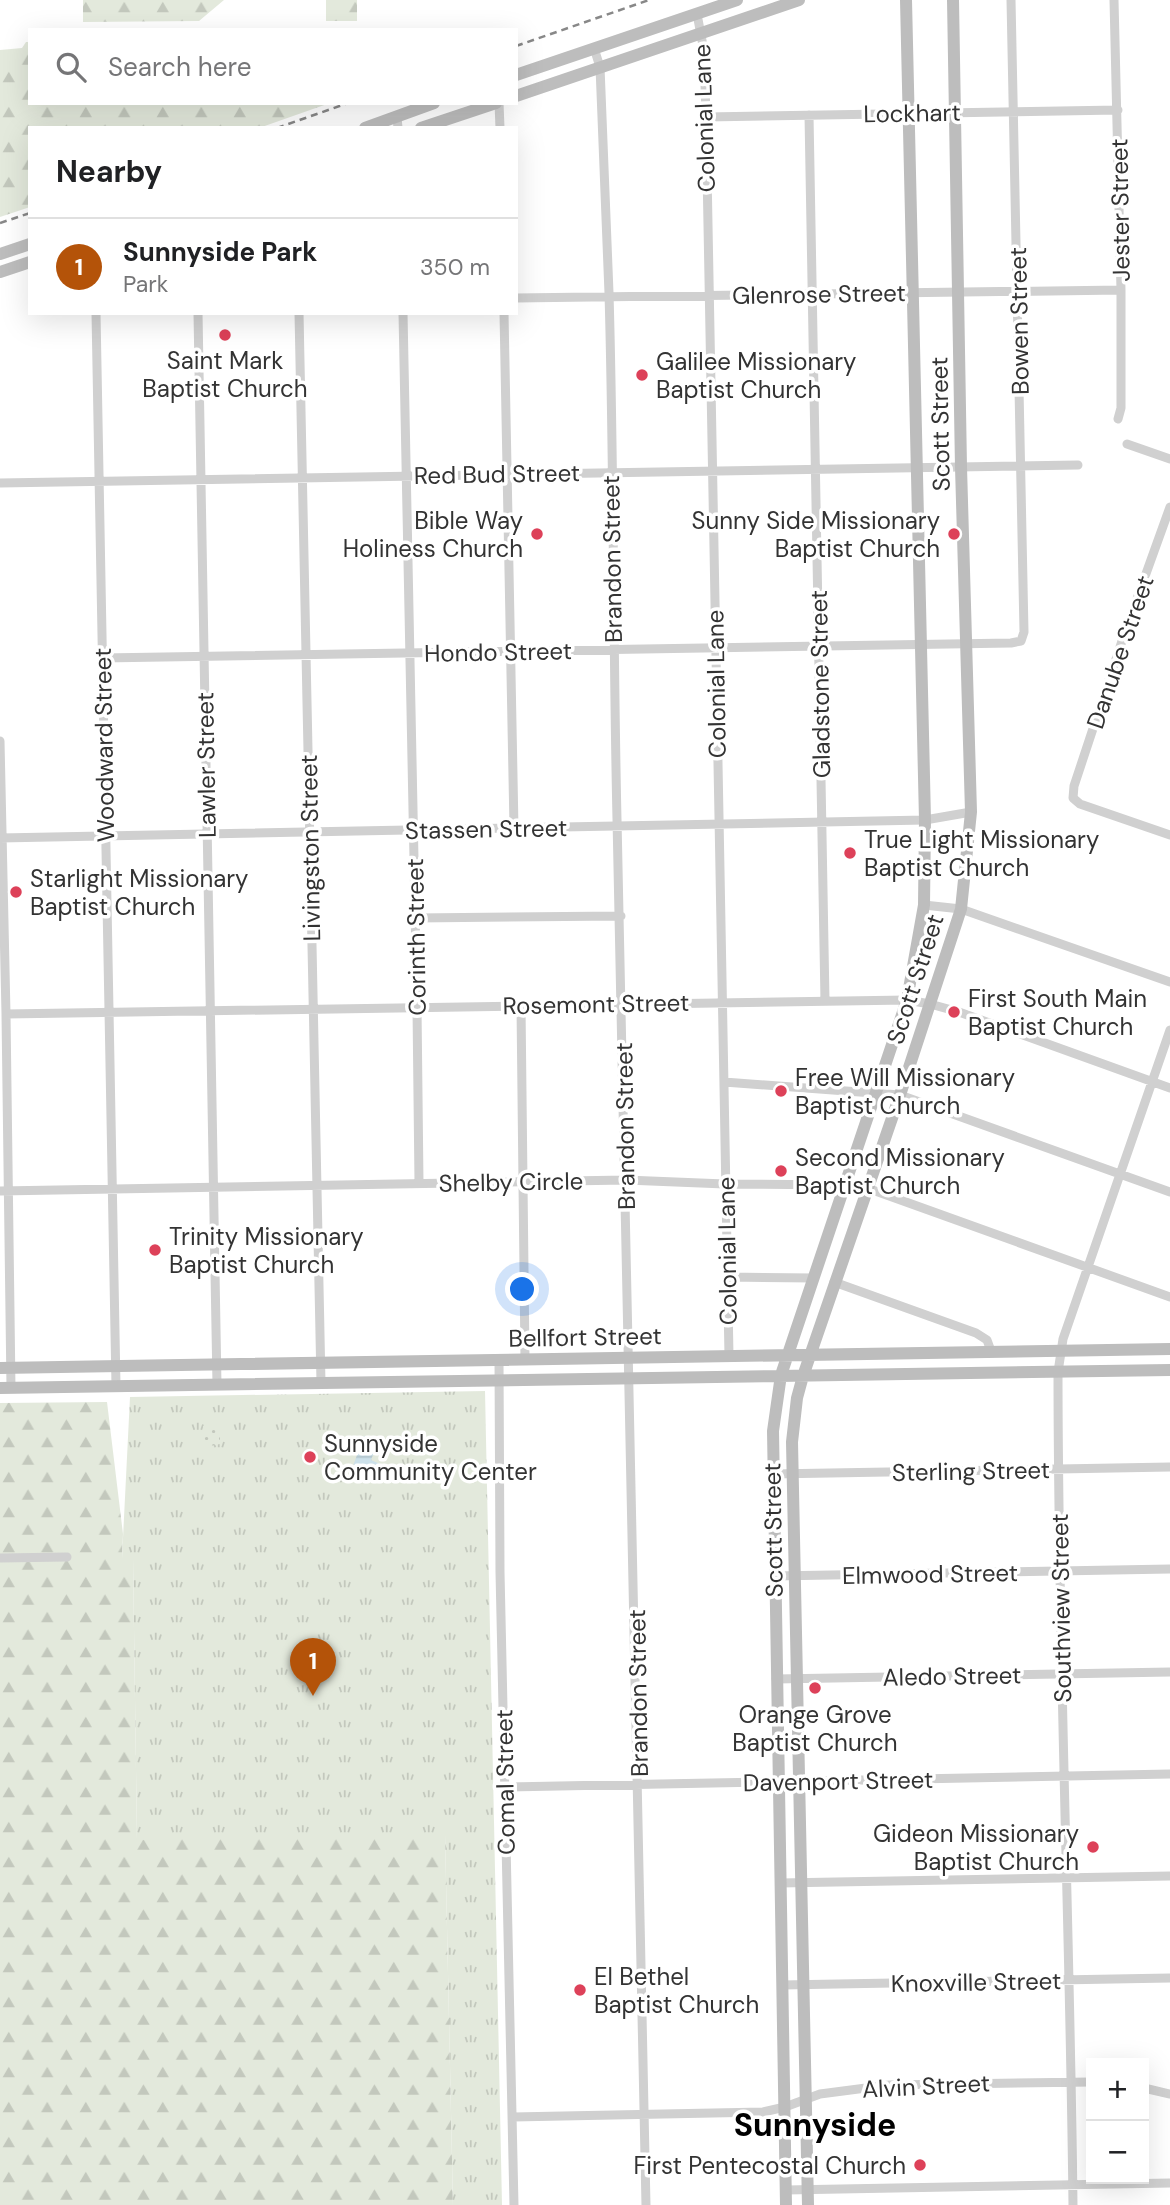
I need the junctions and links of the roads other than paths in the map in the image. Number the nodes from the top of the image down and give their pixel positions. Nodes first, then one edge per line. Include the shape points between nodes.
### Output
1 (737, 0) edge
2 (799, 0) edge
3 (906, 0) edge
4 (953, 0) edge
5 (1011, 0) edge
6 (1114, 0) edge
7 (697, 14) junction
8 (702, 33) junction
9 (594, 48) junction
10 (600, 67) junction
11 (518, 74) edge
12 (518, 95) edge
13 (430, 105) edge
14 (492, 105) edge
15 (498, 105) edge
16 (1118, 110) junction
17 (1014, 112) junction
18 (908, 113) junction
19 (956, 113) junction
20 (809, 115) junction
21 (706, 117) junction
22 (397, 122) edge
23 (376, 126) edge
24 (427, 126) edge
25 (500, 126) edge
26 (28, 245) edge
27 (0, 254) edge
28 (28, 263) edge
29 (0, 272) edge
30 (1121, 290) junction
31 (1018, 291) junction
32 (914, 292) junction
33 (958, 292) junction
34 (813, 294) junction
35 (709, 295) junction
36 (609, 296) junction
37 (518, 298) edge
38 (96, 315) edge
39 (198, 315) edge
40 (299, 315) edge
41 (403, 315) edge
42 (504, 315) edge
43 (1118, 419) dead end
44 (1127, 444) dead end
45 (1170, 459) edge
46 (1078, 465) dead end
47 (1021, 466) junction
48 (917, 467) junction
49 (961, 467) junction
50 (816, 469) junction
51 (711, 471) junction
52 (611, 472) junction
53 (506, 474) junction
54 (406, 476) junction
55 (303, 477) junction
56 (200, 479) junction
57 (99, 481) junction
58 (0, 482) edge
59 (1170, 507) edge
60 (1021, 641) joint
61 (966, 643) junction
62 (920, 644) junction
63 (819, 646) junction
64 (715, 648) junction
65 (614, 650) junction
66 (511, 651) junction
67 (410, 653) junction
68 (307, 655) junction
69 (203, 657) junction
70 (102, 659) junction
71 (0, 741) edge
72 (971, 812) junction
73 (925, 820) junction
74 (822, 823) junction
75 (719, 824) junction
76 (618, 826) junction
77 (514, 828) junction
78 (413, 830) junction
79 (310, 832) junction
80 (207, 834) junction
81 (1170, 835) edge
82 (106, 836) junction
83 (1, 838) edge
84 (924, 905) junction
85 (961, 909) junction
86 (621, 916) junction
87 (416, 918) junction
88 (1170, 982) edge
89 (907, 1000) junction
90 (825, 1001) junction
91 (723, 1002) junction
92 (623, 1004) junction
93 (930, 1004) junction
94 (521, 1006) junction
95 (417, 1008) junction
96 (313, 1010) junction
97 (211, 1011) junction
98 (107, 1013) junction
99 (6, 1014) junction
100 (1170, 1030) edge
101 (724, 1082) junction
102 (1152, 1082) junction
103 (1170, 1088) edge
104 (875, 1094) junction
105 (900, 1094) junction
106 (1119, 1174) junction
107 (626, 1180) junction
108 (522, 1182) junction
109 (419, 1183) junction
110 (725, 1184) junction
111 (316, 1185) junction
112 (845, 1185) junction
113 (215, 1187) junction
114 (867, 1188) junction
115 (112, 1189) junction
116 (4, 1191) edge
117 (1170, 1192) edge
118 (1087, 1267) junction
119 (728, 1277) junction
120 (814, 1278) junction
121 (834, 1282) junction
122 (1170, 1297) edge
123 (1168, 1349) edge
124 (991, 1351) junction
125 (1060, 1351) junction
126 (955, 1352) junction
127 (788, 1355) junction
128 (810, 1355) junction
129 (729, 1356) junction
130 (629, 1357) junction
131 (526, 1359) junction
132 (499, 1360) junction
133 (321, 1363) junction
134 (217, 1364) junction
135 (114, 1365) junction
136 (5, 1368) edge
137 (1168, 1370) edge
138 (1058, 1372) junction
139 (956, 1374) junction
140 (781, 1376) junction
141 (803, 1376) junction
142 (630, 1378) junction
143 (499, 1381) junction
144 (321, 1383) junction
145 (217, 1385) junction
146 (116, 1386) junction
147 (6, 1388) edge
148 (1170, 1467) edge
149 (1058, 1469) junction
150 (772, 1474) junction
151 (793, 1474) junction
152 (67, 1557) dead end
153 (0, 1558) edge
154 (1170, 1569) edge
155 (1059, 1571) junction
156 (774, 1576) junction
157 (795, 1576) junction
158 (1170, 1672) edge
159 (1062, 1674) junction
160 (797, 1678) junction
161 (776, 1679) junction
162 (1170, 1774) edge
163 (1064, 1776) junction
164 (778, 1782) junction
165 (799, 1782) junction
166 (640, 1785) junction
167 (505, 1787) junction
168 (1170, 1876) edge
169 (1067, 1878) junction
170 (780, 1883) junction
171 (802, 1883) junction
172 (1170, 1978) edge
173 (1070, 1980) junction
174 (803, 1984) junction
175 (782, 1985) junction
176 (1071, 2080) junction
177 (1086, 2081) edge
178 (1149, 2089) edge
179 (1170, 2094) edge
180 (806, 2099) junction
181 (785, 2107) junction
182 (645, 2116) junction
183 (513, 2117) junction
184 (1170, 2183) edge
185 (1073, 2184) junction
186 (786, 2190) junction
187 (808, 2190) junction
188 (514, 2205) edge
189 (646, 2205) edge
190 (786, 2205) edge
191 (808, 2205) edge
192 (1073, 2205) edge

1 - 7 main road
2 - 8 main road
3 - 18 main road, Scott Street
4 - 19 main road, Scott Street
5 - 17 street, Bowen Street
6 - 16 street, Jester Street
7 - 8 street, Colonial Lane
7 - 9 main road
8 - 10 main road
8 - 21 street, Colonial Lane
9 - 10 street, Brandon Street
9 - 11 main road
10 - 12 main road
10 - 36 street, Brandon Street
13 - 22 main road
14 - 24 main road
15 - 25 street
16 - 17 street, Lockhart
16 - 30 street, Jester Street
17 - 19 street, Lockhart
17 - 31 street, Bowen Street
18 - 19 street, Lockhart
18 - 20 street, Lockhart
18 - 32 main road, Scott Street
19 - 33 main road, Scott Street
20 - 21 street, Lockhart
20 - 34 street, Gladstone Street
21 - 35 street, Colonial Lane
22 - 23 main road
26 - 27 main road
28 - 29 main road
30 - 31 street, Glenrose Street
30 - 43 street, Jester Street
31 - 33 street, Glenrose Street
31 - 47 street, Bowen Street
32 - 33 street, Glenrose Street
32 - 34 street, Glenrose Street
32 - 48 main road, Scott Street
33 - 49 main road, Scott Street
34 - 35 street, Glenrose Street
34 - 50 street, Gladstone Street
35 - 36 street, Glenrose Street
35 - 51 street, Colonial Lane
36 - 37 street, Glenrose Street
36 - 52 street, Brandon Street
38 - 57 street, Woodward Street
39 - 56 street, Lawler Street
40 - 55 street, Livingston Street
41 - 54 street, Corinth Street
42 - 53 street
44 - 45 street
46 - 47 street, Red Bud Street
47 - 49 street, Red Bud Street
47 - 60 street, Bowen Street
48 - 49 street, Red Bud Street
48 - 50 street, Red Bud Street
48 - 62 main road, Scott Street
49 - 61 main road, Scott Street
50 - 51 street, Red Bud Street
50 - 63 street, Gladstone Street
51 - 52 street, Red Bud Street
51 - 64 street, Colonial Lane
52 - 53 street, Red Bud Street
52 - 65 street, Brandon Street
53 - 54 street, Red Bud Street
53 - 66 street
54 - 55 street, Red Bud Street
54 - 67 street, Corinth Street
55 - 56 street, Red Bud Street
55 - 68 street, Livingston Street
56 - 57 street, Red Bud Street
56 - 69 street, Lawler Street
57 - 58 street, Red Bud Street
57 - 70 street, Woodward Street
59 - 81 street, Danube Street via 1073,797 1080,804
60 - 61 street, Hondo Street
61 - 62 street, Hondo Street
61 - 72 main road, Scott Street
62 - 63 street, Hondo Street
62 - 73 main road, Scott Street
63 - 64 street, Hondo Street
63 - 74 street, Gladstone Street
64 - 65 street, Hondo Street
64 - 75 street, Colonial Lane
65 - 66 street, Hondo Street
65 - 76 street, Brandon Street
66 - 67 street, Hondo Street
66 - 77 street
67 - 68 street, Hondo Street
67 - 78 street, Corinth Street
68 - 69 street, Hondo Street
68 - 79 street, Livingston Street
69 - 70 street, Hondo Street
69 - 80 street, Lawler Street
70 - 82 street, Woodward Street
71 - 83 street
72 - 73 street, Stassen Street
72 - 85 main road, Scott Street
73 - 74 street, Stassen Street
73 - 84 main road, Scott Street
74 - 75 street, Stassen Street
74 - 90 street, Gladstone Street
75 - 76 street, Stassen Street
75 - 91 street, Colonial Lane
76 - 77 street, Stassen Street
76 - 86 street, Brandon Street
77 - 78 street, Stassen Street
78 - 79 street, Stassen Street
78 - 87 street, Corinth Street
79 - 80 street, Stassen Street
79 - 96 street, Livingston Street
80 - 82 street, Stassen Street
80 - 97 street, Lawler Street
82 - 83 street, Stassen Street
82 - 98 street, Woodward Street
83 - 99 street
84 - 85 street
84 - 89 main road, Scott Street
85 - 88 street
85 - 93 main road, Scott Street
86 - 87 street
86 - 92 street, Brandon Street
87 - 95 street, Corinth Street
89 - 90 street, Rosemont Street
89 - 93 street, Rosemont Street
89 - 104 main road, Scott Street
90 - 91 street, Rosemont Street
91 - 92 street, Rosemont Street
91 - 101 street, Colonial Lane
92 - 94 street, Rosemont Street
92 - 107 street, Brandon Street
93 - 102 street, Rosemont Street
93 - 105 main road, Scott Street
94 - 95 street, Rosemont Street
94 - 108 street
95 - 96 street, Rosemont Street
95 - 109 street, Corinth Street
96 - 97 street, Rosemont Street
96 - 111 street, Livingston Street
97 - 98 street, Rosemont Street
97 - 113 street, Lawler Street
98 - 99 street, Rosemont Street
98 - 115 street, Woodward Street
99 - 116 street
100 - 102 street, Southview Street
101 - 104 street
101 - 110 street, Colonial Lane
102 - 103 street, Rosemont Street
102 - 106 street, Southview Street
104 - 105 street
104 - 112 main road, Scott Street
105 - 106 street
105 - 114 main road, Scott Street
106 - 117 street
106 - 118 street, Southview Street
107 - 108 street, Shelby Circle
107 - 110 street, Shelby Circle
107 - 130 street, Brandon Street
108 - 109 street, Shelby Circle
108 - 131 street
109 - 111 street, Shelby Circle
110 - 112 street, Shelby Circle
110 - 119 street, Colonial Lane
111 - 113 street, Shelby Circle
111 - 133 street, Livingston Street
112 - 114 street, Shelby Circle
112 - 120 main road, Scott Street
113 - 115 street, Shelby Circle
113 - 134 street, Lawler Street
114 - 118 street, Shelby Circle
114 - 121 main road, Scott Street
115 - 116 street, Shelby Circle
115 - 135 street, Woodward Street
116 - 136 street
118 - 122 street, Shelby Circle
118 - 125 street, Southview Street
119 - 120 street
119 - 129 street, Colonial Lane
120 - 127 main road, Scott Street
121 - 124 street via 976,1333 987,1340
121 - 128 main road, Scott Street
123 - 125 main road, Bellfort Street
123 - 137 main road
124 - 125 main road, Bellfort Street
124 - 126 main road, Bellfort Street
125 - 138 street, Southview Street
126 - 128 main road, Bellfort Street
126 - 139 main road
127 - 128 main road, Bellfort Street
127 - 129 main road, Bellfort Street
127 - 140 main road, Scott Street
128 - 141 main road, Scott Street
129 - 130 main road, Bellfort Street
130 - 131 main road, Bellfort Street
130 - 142 street, Brandon Street
131 - 132 main road, Bellfort Street
132 - 133 main road, Bellfort Street
132 - 143 street, Comal Street
133 - 134 main road, Bellfort Street
133 - 144 street, Livingston Street
134 - 135 main road, Bellfort Street
134 - 145 street, Lawler Street
135 - 136 main road, Bellfort Street
135 - 146 street, Woodward Street
136 - 147 street
137 - 138 main road, Bellfort Street
138 - 139 main road, Bellfort Street
138 - 149 street, Southview Street
139 - 141 main road, Bellfort Street
140 - 141 main road, Bellfort Street
140 - 142 main road, Bellfort Street
140 - 150 main road, Scott Street
141 - 151 main road, Scott Street via 793,1419
142 - 143 main road, Bellfort Street
142 - 166 street, Brandon Street
143 - 144 main road, Bellfort Street
143 - 167 street, Comal Street
144 - 145 main road, Bellfort Street
145 - 146 main road, Bellfort Street
146 - 147 main road, Bellfort Street
148 - 149 street, Sterling Street
149 - 151 street, Sterling Street
149 - 155 street, Southview Street
150 - 151 street, Sterling Street
150 - 156 main road, Scott Street
151 - 157 main road, Scott Street
152 - 153 street
154 - 155 street, Elmwood Street
155 - 157 street, Elmwood Street
155 - 159 street, Southview Street
156 - 157 street, Elmwood Street
156 - 161 main road, Scott Street
157 - 160 main road, Scott Street
158 - 159 street, Aledo Street
159 - 160 street, Aledo Street
159 - 163 street, Southview Street
160 - 161 street, Aledo Street
160 - 165 main road, Scott Street
161 - 164 main road, Scott Street
162 - 163 street, Davenport Street
163 - 165 street, Davenport Street
163 - 169 street, Southview Street
164 - 165 street, Davenport Street
164 - 166 street, Davenport Street
164 - 170 main road, Scott Street
165 - 171 main road, Scott Street
166 - 167 street, Davenport Street
166 - 182 street, Brandon Street
167 - 183 street, Comal Street
168 - 169 street
169 - 171 street
169 - 173 street, Southview Street
170 - 171 street
170 - 175 main road, Scott Street
171 - 174 main road, Scott Street
172 - 173 street, Knoxville Street
173 - 174 street, Knoxville Street
173 - 176 street, Southview Street
174 - 175 street, Knoxville Street
174 - 180 main road, Scott Street
175 - 181 main road, Scott Street
176 - 177 street, Alvin Street
176 - 180 street, Alvin Street via 889,2085
176 - 185 street, Southview Street
178 - 179 street
180 - 181 street, Alvin Street
180 - 187 main road, Scott Street
181 - 182 street, Alvin Street via 763,2112
181 - 186 main road, Scott Street
182 - 183 street, Alvin Street
182 - 189 street, Brandon Street
183 - 188 street, Comal Street
184 - 185 street
185 - 187 street
185 - 192 street, Southview Street
186 - 187 street
186 - 190 main road, Scott Street
187 - 191 main road, Scott Street

